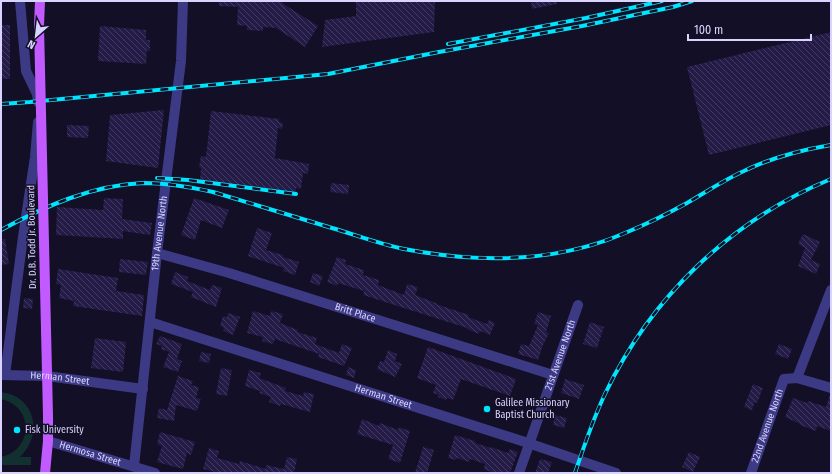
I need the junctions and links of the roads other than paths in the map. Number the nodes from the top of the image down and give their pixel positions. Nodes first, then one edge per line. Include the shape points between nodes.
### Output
1 (20, 1) edge
2 (40, 1) edge
3 (183, 1) edge
4 (157, 253) junction
5 (831, 290) edge
6 (578, 305) dead end
7 (150, 322) junction
8 (3, 375) edge
9 (553, 375) junction
10 (798, 378) junction
11 (831, 388) edge
12 (143, 389) junction
13 (48, 441) junction
14 (528, 443) junction
15 (134, 466) junction
16 (45, 473) edge
17 (155, 473) edge
18 (519, 473) edge
19 (616, 473) edge
20 (751, 473) edge

1 - 8 street via 26,71 37,94 39,109 34,163
2 - 13 main road, Dr. D.B. Todd Jr. Boulevard, bridge
3 - 4 street, 19th Avenue North via 181,61
4 - 7 street, 19th Avenue North
4 - 9 street, Britt Place via 229,273
5 - 10 street
6 - 9 street, 21st Avenue North
7 - 12 street, 19th Avenue North
7 - 14 street, Herman Street
8 - 12 street, Herman Street via 47,376
9 - 14 street, 21st Avenue North
10 - 11 street
10 - 20 street, 22nd Avenue North via 784,379
12 - 15 street, 19th Avenue North
13 - 15 street, Hermosa Street
13 - 16 main road, Dr. D.B. Todd Jr. Boulevard
14 - 18 street, 21st Avenue North
14 - 19 street, Herman Street
15 - 17 street, Hermosa Street

